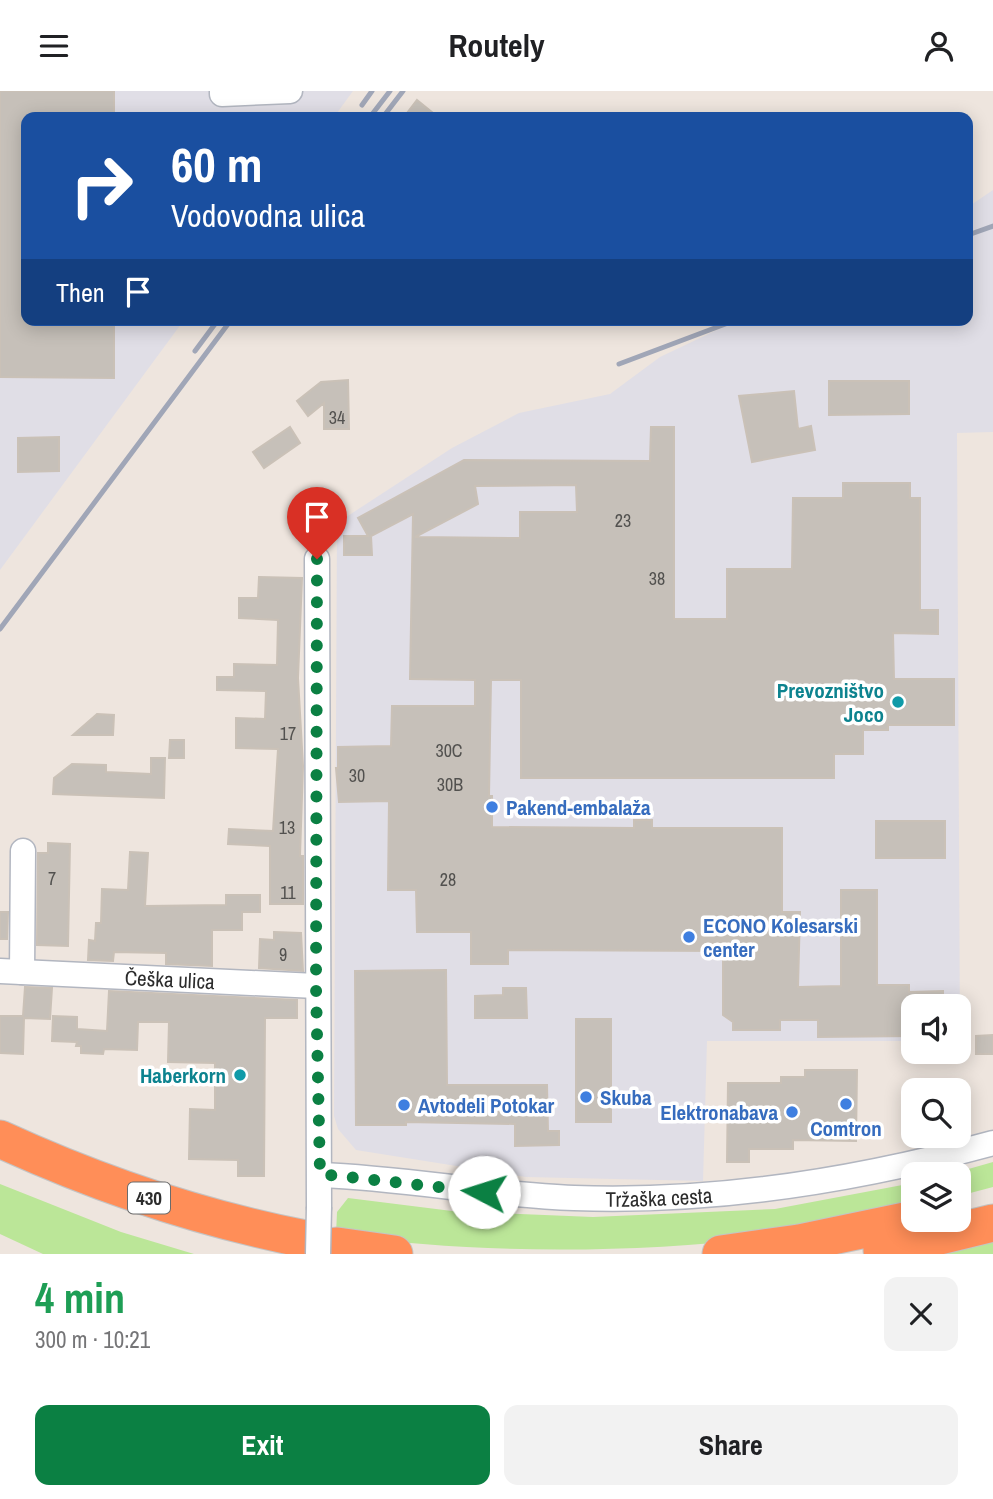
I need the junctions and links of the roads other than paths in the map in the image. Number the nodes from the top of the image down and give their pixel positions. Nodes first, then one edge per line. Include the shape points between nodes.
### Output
1 (222, 91) edge
2 (290, 91) edge
3 (317, 559) dead end
4 (23, 851) dead end
5 (11, 972) edge
6 (316, 986) junction
7 (0, 1139) edge
8 (993, 1143) edge
9 (0, 1165) edge
10 (320, 1174) junction
11 (993, 1198) edge
12 (971, 1204) edge
13 (901, 1222) edge
14 (993, 1223) edge
15 (320, 1237) edge
16 (259, 1254) edge
17 (394, 1254) edge
18 (721, 1254) edge
19 (864, 1254) edge

1 - 2 street
3 - 6 street
4 - 5 street, Češka ulica
5 - 6 street, Češka ulica
6 - 10 street
7 - 15 highway, 430 via 138,1195 242,1226
8 - 10 street, Tržaška cesta via 844,1178 659,1197 574,1198
9 - 16 highway, 430 via 131,1217
10 - 15 street
11 - 12 highway
13 - 18 highway
14 - 19 highway
15 - 17 highway, 430

